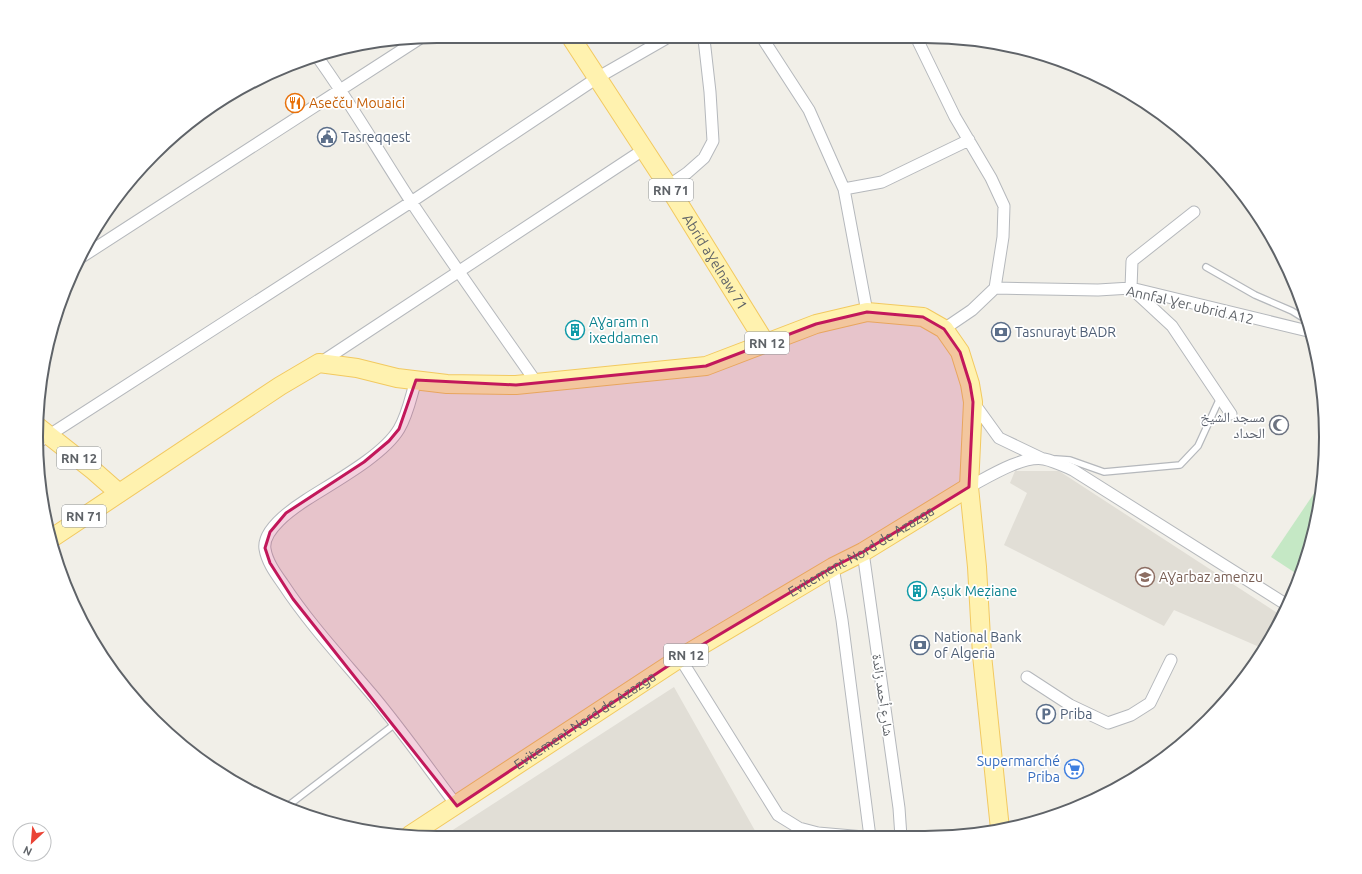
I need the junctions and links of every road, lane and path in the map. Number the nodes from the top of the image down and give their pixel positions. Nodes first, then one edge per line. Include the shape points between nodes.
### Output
1 (574, 43) edge
2 (660, 43) edge
3 (704, 43) edge
4 (765, 43) edge
5 (919, 43) edge
6 (413, 44) edge
7 (320, 61) edge
8 (597, 78) junction
9 (341, 90) junction
10 (969, 140) junction
11 (643, 150) junction
12 (668, 186) junction
13 (844, 189) junction
14 (411, 202) junction
15 (1194, 212) dead end
16 (90, 252) edge
17 (1206, 267) dead end
18 (458, 271) junction
19 (996, 288) junction
20 (1131, 288) junction
21 (867, 312) junction
22 (1300, 316) edge
23 (944, 329) junction
24 (1304, 330) edge
25 (766, 344) junction
26 (319, 363) junction
27 (416, 380) junction
28 (536, 382) junction
29 (1220, 397) junction
30 (973, 402) junction
31 (1231, 414) dead end
32 (43, 433) edge
33 (43, 436) edge
34 (1043, 458) junction
35 (969, 487) junction
36 (119, 493) junction
37 (55, 536) edge
38 (863, 552) junction
39 (833, 567) junction
40 (1282, 602) edge
41 (680, 658) junction
42 (1171, 660) dead end
43 (1027, 677) dead end
44 (395, 724) junction
45 (291, 803) edge
46 (457, 806) junction
47 (999, 823) edge
48 (418, 830) edge
49 (810, 831) edge
50 (869, 831) edge
51 (901, 831) edge

1 - 8 main road, Abrid aɣelnaw 71 / RN 71
2 - 8 street
3 - 12 street via 713,141 704,158 688,173
4 - 13 street via 809,110
5 - 10 street
6 - 9 street
7 - 9 street
8 - 11 main road, Abrid aɣelnaw 71 / RN 71
8 - 14 street
9 - 14 street
9 - 16 street
10 - 13 street via 882,182
10 - 19 street via 1004,206 1003,237
11 - 12 main road, Abrid aɣelnaw 71 / RN 71
11 - 18 street
12 - 25 main road, Abrid aɣelnaw 71 / RN 71
13 - 21 street
14 - 18 street
14 - 32 street
15 - 20 street via 1132,261
17 - 22 lane via 1255,295
18 - 26 street
18 - 28 street
19 - 20 street, Annfal ɣer ubrid A12
19 - 23 street via 972,310
20 - 24 street, Annfal ɣer ubrid A12
20 - 29 street via 1172,326
21 - 23 main road, RN 12 via 923,317
21 - 25 main road, RN 12 via 816,324
23 - 30 main road, RN 12 via 960,352
25 - 28 main road, RN 12 via 706,366
26 - 27 main road, RN 12
26 - 36 main road
27 - 28 main road, RN 12 via 455,384 516,385
27 - 44 street via 399,429 389,441 364,462 286,513 270,532 265,548 270,563 293,600
29 - 31 street
29 - 34 lane via 1198,446 1180,465 1104,472 1070,460
30 - 34 street via 999,438
30 - 35 main road, RN 12
33 - 36 main road, RN 12
34 - 35 street via 1015,463
34 - 40 street via 1073,470
35 - 38 main road, Evitement Nord de Azazga / RN 12
35 - 47 main road, RN 12 via 982,655
36 - 37 main road, RN 71
38 - 39 main road, Evitement Nord de Azazga / RN 12
38 - 51 street, شارع أحمد زائدة
39 - 41 main road, Evitement Nord de Azazga / RN 12
39 - 50 street
41 - 46 main road, Evitement Nord de Azazga / RN 12
41 - 49 street via 778,815 799,828
42 - 43 street via 1150,703 1131,715 1108,723 1070,705
44 - 45 lane
44 - 46 street
46 - 48 main road, Evitement Nord de Azazga / RN 12

